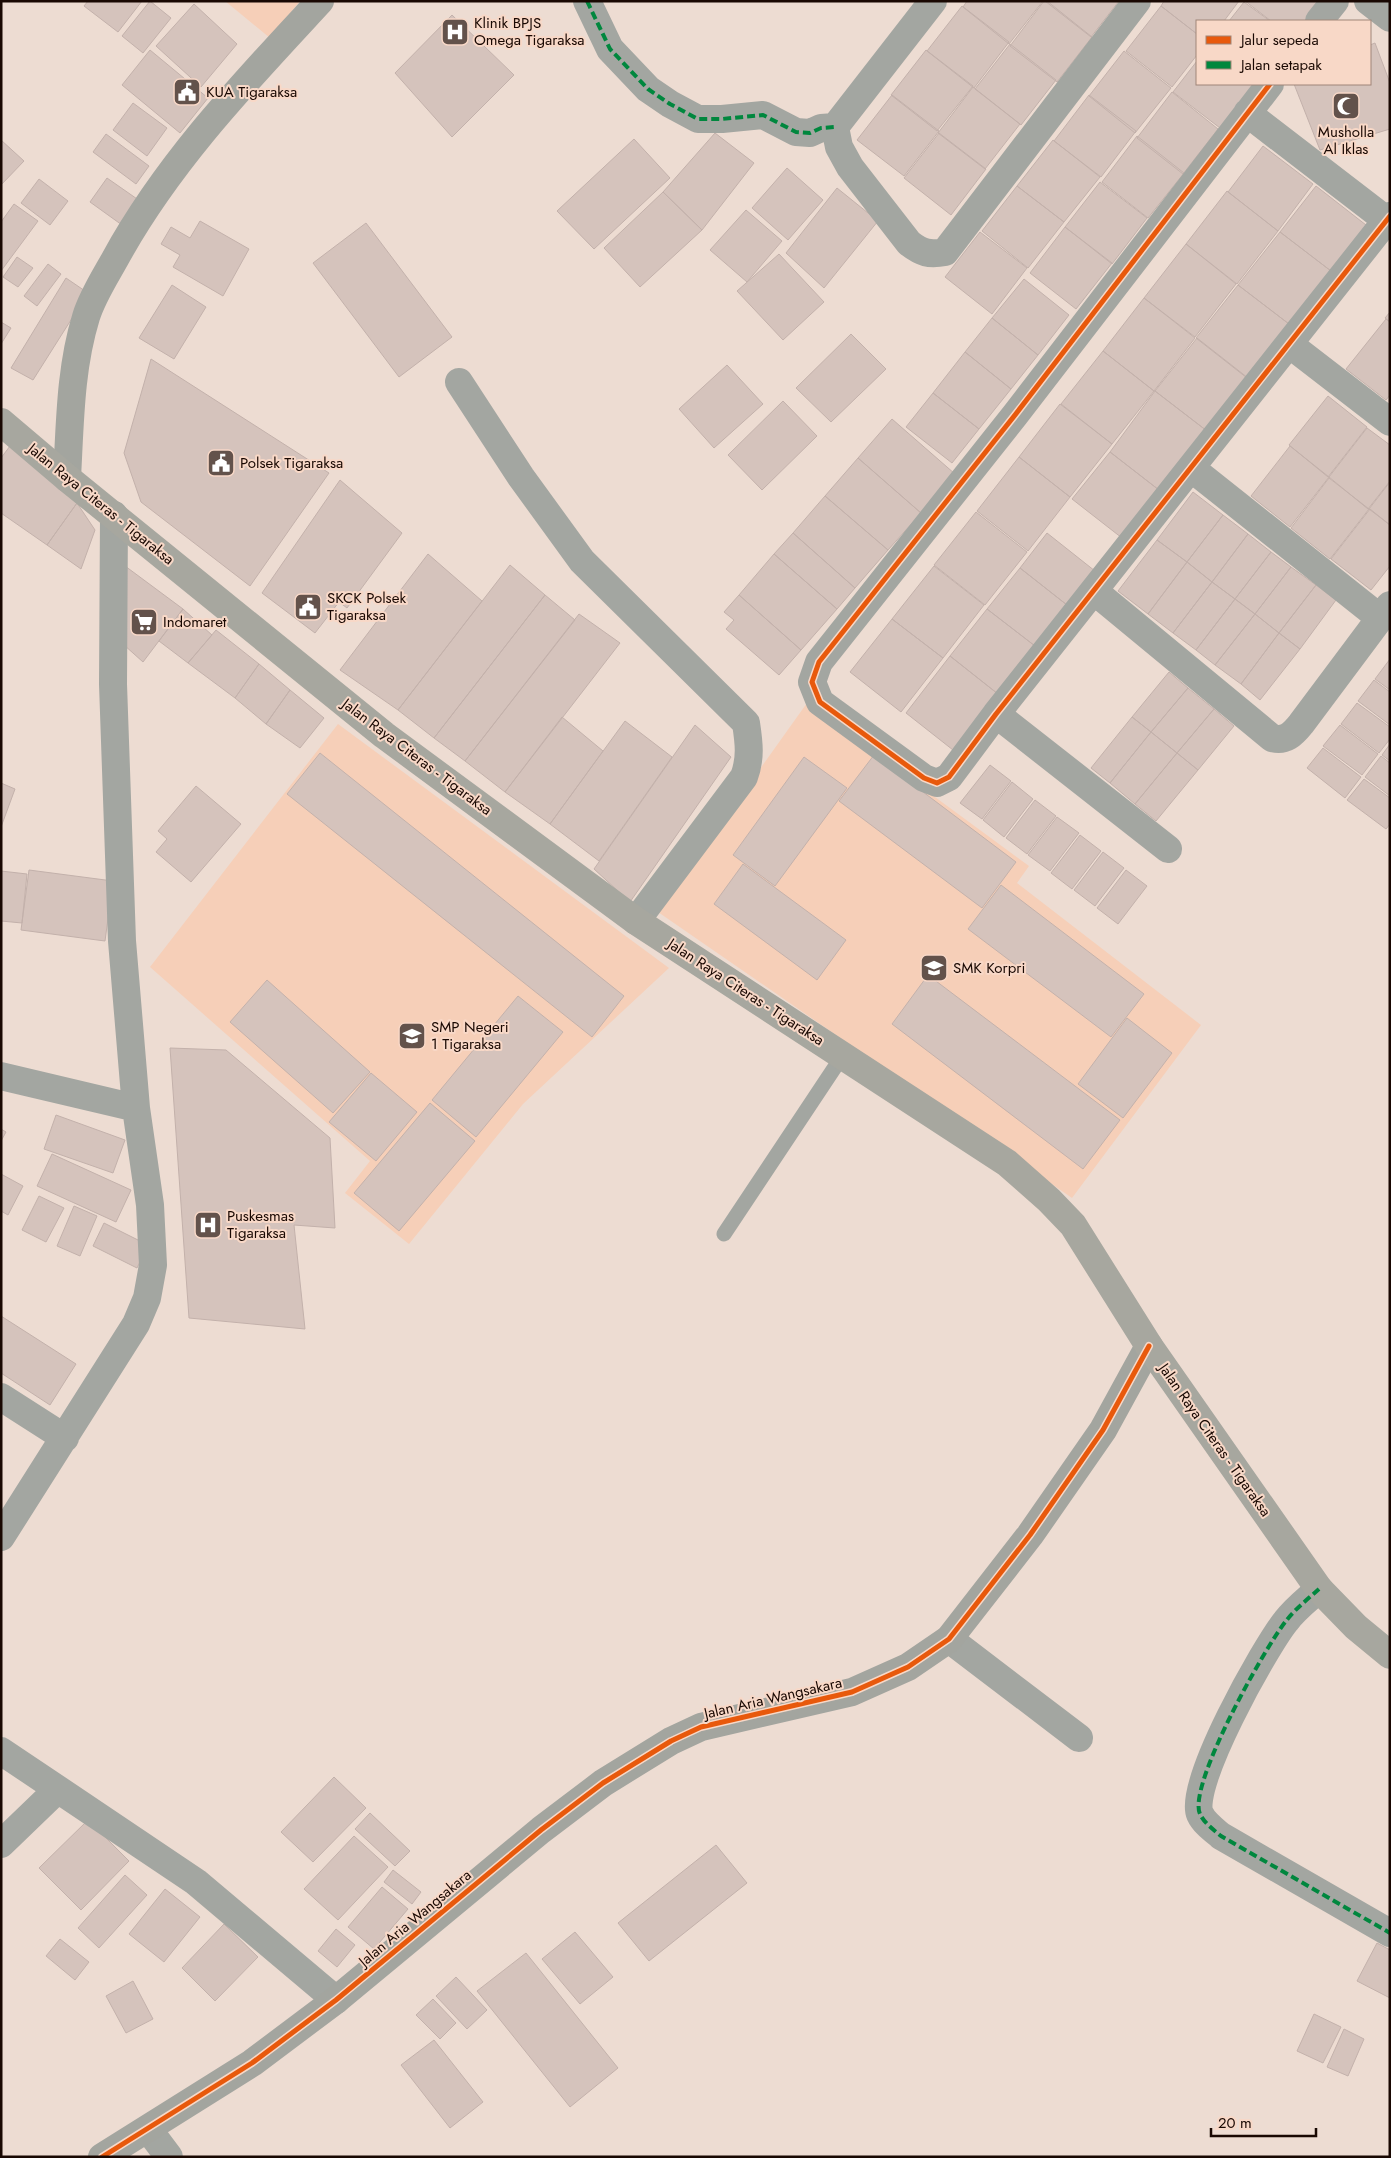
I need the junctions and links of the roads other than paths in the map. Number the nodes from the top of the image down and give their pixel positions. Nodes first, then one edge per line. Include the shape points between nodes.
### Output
1 (320, 1) edge
2 (587, 1) edge
3 (933, 1) edge
4 (1137, 1) edge
5 (1335, 1) edge
6 (1368, 1) edge
7 (1390, 18) edge
8 (1320, 20) edge
9 (1269, 85) edge
10 (1247, 113) junction
11 (835, 127) junction
12 (1389, 220) edge
13 (1289, 344) junction
14 (459, 382) dead end
15 (1, 422) edge
16 (1390, 422) edge
17 (1191, 468) junction
18 (67, 478) junction
19 (114, 515) junction
20 (1094, 591) junction
21 (1385, 611) edge
22 (996, 714) junction
23 (1168, 849) dead end
24 (636, 921) junction
25 (843, 1054) junction
26 (1, 1076) edge
27 (136, 1108) junction
28 (724, 1234) dead end
29 (1149, 1346) junction
30 (1, 1397) edge
31 (65, 1438) junction
32 (1, 1536) edge
33 (1319, 1589) junction
34 (949, 1639) junction
35 (1390, 1655) edge
36 (1079, 1738) dead end
37 (1, 1751) edge
38 (57, 1790) junction
39 (1, 1844) edge
40 (1390, 1933) edge
41 (336, 2000) junction
42 (148, 2130) junction
43 (102, 2157) edge
44 (169, 2157) edge

1 - 18 street via 236,92 174,167 130,230 102,282 86,315 74,366
2 - 11 street via 616,56 648,89 698,119 762,115 796,132 810,133
3 - 11 street
4 - 11 street via 945,252 922,253 909,243 850,168 839,147
5 - 8 street
6 - 7 street
9 - 10 street
10 - 12 street
10 - 22 street via 1009,423 819,662 812,682 820,702 924,778 937,783 949,777
12 - 13 street
13 - 16 street
13 - 17 street
14 - 24 street via 520,477 582,560 746,723 750,754 744,777
15 - 18 main road, Jalan Raya Citeras - Tigaraksa
17 - 20 street
17 - 21 street
18 - 19 main road, Jalan Raya Citeras - Tigaraksa
19 - 24 main road, Jalan Raya Citeras - Tigaraksa via 384,735
19 - 27 street via 113,684 121,931
20 - 21 street via 1278,740 1293,734
20 - 22 street
22 - 23 street
24 - 25 main road, Jalan Raya Citeras - Tigaraksa
25 - 28 lane
25 - 29 main road, Jalan Raya Citeras - Tigaraksa via 1007,1163 1049,1200 1073,1225
26 - 27 street
27 - 31 street via 150,1205 154,1265 147,1298 136,1324
29 - 33 main road, Jalan Raya Citeras - Tigaraksa
29 - 34 street, Jalan Aria Wangsakara via 1103,1430 1030,1535
30 - 31 street
31 - 32 street
33 - 35 main road, Jalan Raya Citeras - Tigaraksa via 1356,1628
33 - 40 street via 1287,1620 1232,1711 1200,1787 1199,1814 1221,1836
34 - 36 street
34 - 41 street, Jalan Aria Wangsakara via 908,1668 852,1692 701,1727 671,1741 603,1783 541,1830
37 - 38 street
38 - 39 street
38 - 41 street via 196,1882
41 - 42 street, Jalan Aria Wangsakara via 252,2063
42 - 43 street, Jalan Aria Wangsakara
42 - 44 street

